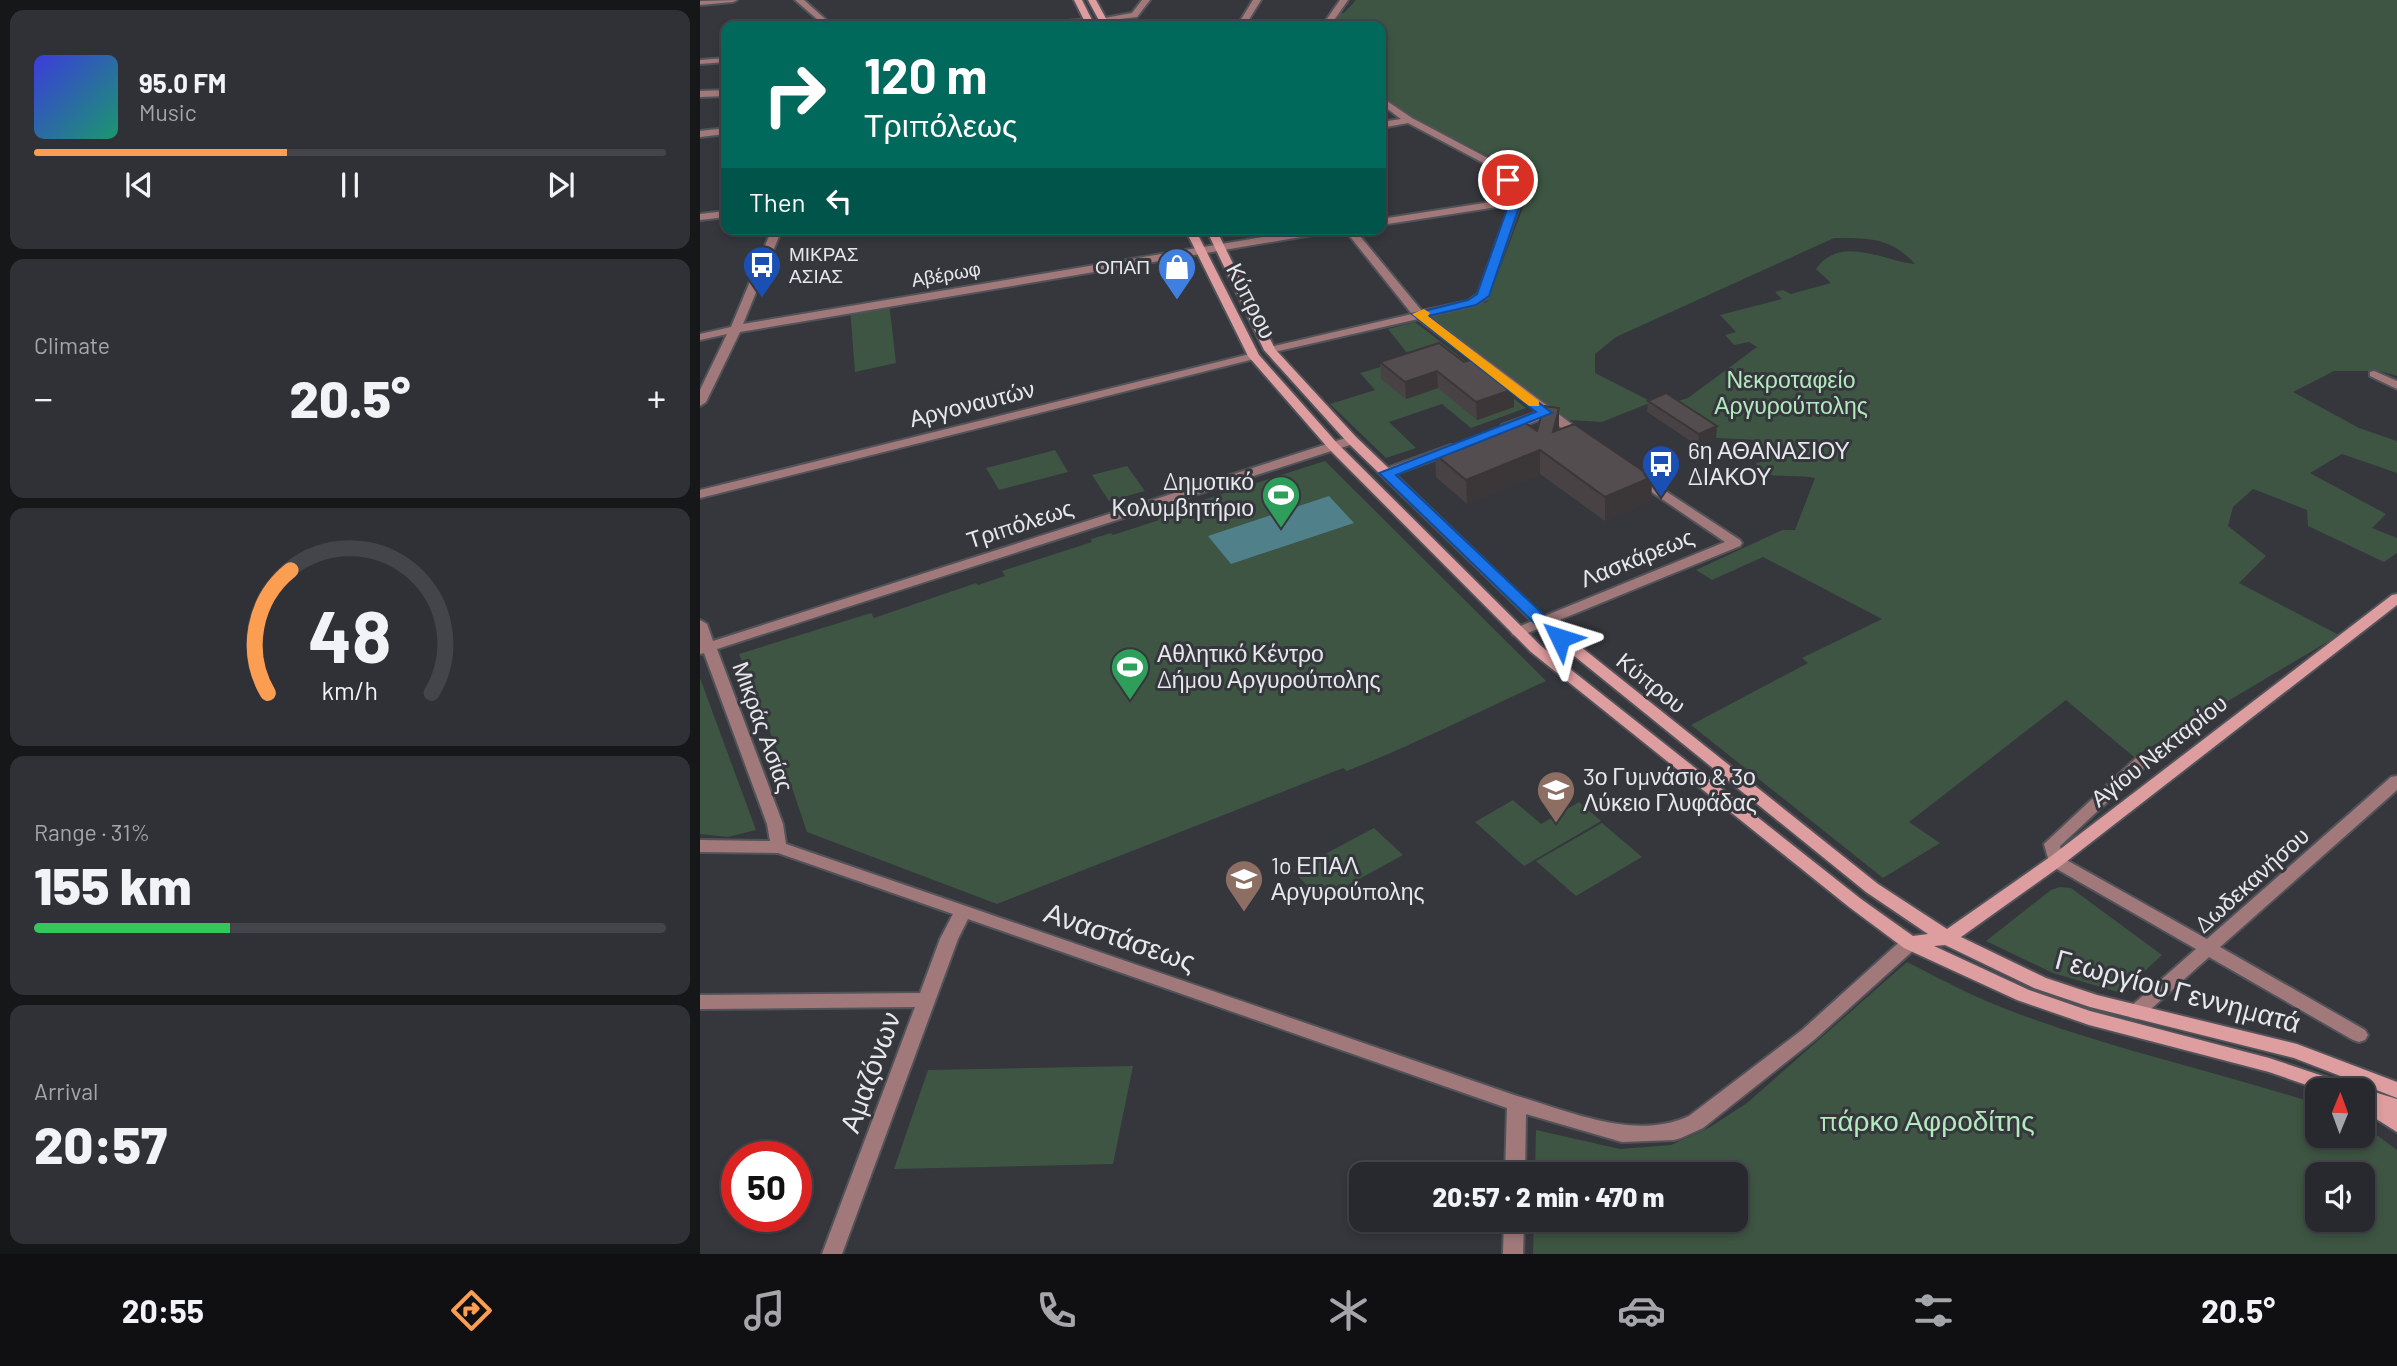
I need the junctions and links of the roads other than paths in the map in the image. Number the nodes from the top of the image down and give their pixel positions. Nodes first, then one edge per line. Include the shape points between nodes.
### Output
1 (733, 0) edge
2 (799, 0) edge
3 (1078, 0) edge
4 (1092, 0) edge
5 (1146, 0) edge
6 (1257, 0) edge
7 (1344, 0) edge
8 (700, 3) edge
9 (823, 21) edge
10 (1089, 21) edge
11 (1104, 21) edge
12 (1109, 21) edge
13 (1244, 21) edge
14 (1329, 21) edge
15 (721, 60) edge
16 (700, 62) edge
17 (721, 93) edge
18 (700, 94) edge
19 (1386, 104) edge
20 (1409, 120) junction
21 (1386, 124) edge
22 (721, 132) edge
23 (700, 134) edge
24 (1516, 201) junction
25 (721, 215) edge
26 (700, 217) edge
27 (1386, 221) edge
28 (775, 235) edge
29 (1193, 235) edge
30 (1214, 235) edge
31 (1291, 235) edge
32 (1354, 235) edge
33 (1219, 246) junction
34 (1199, 249) junction
35 (1418, 314) junction
36 (736, 328) junction
37 (700, 337) edge
38 (1270, 349) junction
39 (1254, 356) junction
40 (2374, 374) dead end
41 (2397, 386) edge
42 (700, 402) edge
43 (1546, 413) junction
44 (1497, 432) edge
45 (1352, 440) junction
46 (1588, 442) edge
47 (1332, 446) junction
48 (1460, 446) edge
49 (1630, 471) edge
50 (1387, 473) junction
51 (700, 494) edge
52 (2397, 598) edge
53 (1541, 622) junction
54 (700, 624) edge
55 (1518, 632) junction
56 (704, 649) edge
57 (2141, 762) dead end
58 (2397, 781) edge
59 (700, 846) edge
60 (779, 847) junction
61 (2056, 861) junction
62 (964, 911) junction
63 (1947, 938) junction
64 (1910, 943) junction
65 (2210, 947) junction
66 (926, 1000) junction
67 (700, 1002) edge
68 (2136, 1012) junction
69 (2359, 1035) dead end
70 (2306, 1078) edge
71 (2397, 1090) edge
72 (2375, 1101) edge
73 (1517, 1104) junction
74 (2397, 1107) edge
75 (2375, 1108) edge
76 (2397, 1124) edge
77 (1515, 1162) edge
78 (1514, 1232) edge
79 (832, 1254) edge
80 (1513, 1254) edge

1 - 8 street
2 - 9 street
3 - 10 main road
4 - 11 main road
5 - 12 street via 1134,15
6 - 13 street
7 - 14 street
15 - 16 street
17 - 18 street
19 - 20 street
20 - 21 street
20 - 24 street via 1499,169
22 - 23 street
24 - 27 street
24 - 35 street via 1481,299
25 - 26 street
28 - 36 street
29 - 34 main road, Κύπρου
30 - 33 main road, Κύπρου
31 - 33 street
32 - 35 street
33 - 34 street, Αβέρωφ
33 - 38 main road, Κύπρου
34 - 36 street, Αβέρωφ
34 - 39 main road, Κύπρου
35 - 38 street
35 - 43 street
36 - 37 street, Αβέρωφ
36 - 42 street
38 - 45 main road, Κύπρου
39 - 47 main road, Κύπρου
39 - 51 street, Αργοναυτών
40 - 41 street
43 - 44 street
43 - 46 street
45 - 47 street, Τριπόλεως
45 - 50 main road, Κύπρου
47 - 55 main road, Κύπρου
47 - 56 street, Τριπόλεως
48 - 50 street
49 - 53 street, Λασκάρεως via 1735,543
50 - 53 main road, Κύπρου
52 - 61 main road, Αγίου Νεκταρίου
53 - 55 street, Λασκάρεως
53 - 63 main road, Κύπρου via 1872,888
54 - 56 street, Μικράς Ασίας
55 - 64 main road, Κύπρου via 1707,788
56 - 60 street, Μικράς Ασίας via 775,824
57 - 61 street via 2052,844
58 - 65 street, Δωδεκανήσου
59 - 60 street, Αναστάσεως
60 - 62 street, Αναστάσεως
61 - 63 main road, Αγίου Νεκταρίου
61 - 65 street, Γεωργίου Γεννηματά
62 - 66 street, Αμαζόνων
62 - 73 street, Αναστάσεως
63 - 64 main road
63 - 68 main road, Γεωργίου Γεννηματά via 2040,983
64 - 70 main road, Γεωργίου Γεννηματά via 2052,1006
64 - 73 street via 1808,1035 1696,1122 1674,1132 1622,1135
65 - 68 street, Δωδεκανήσου
65 - 69 street, Γεωργίου Γεννηματά
66 - 67 street
66 - 79 street, Αμαζόνων
68 - 71 main road, Γεωργίου Γεννηματά via 2274,1045
72 - 74 main road
73 - 77 street
75 - 76 main road
78 - 80 street

